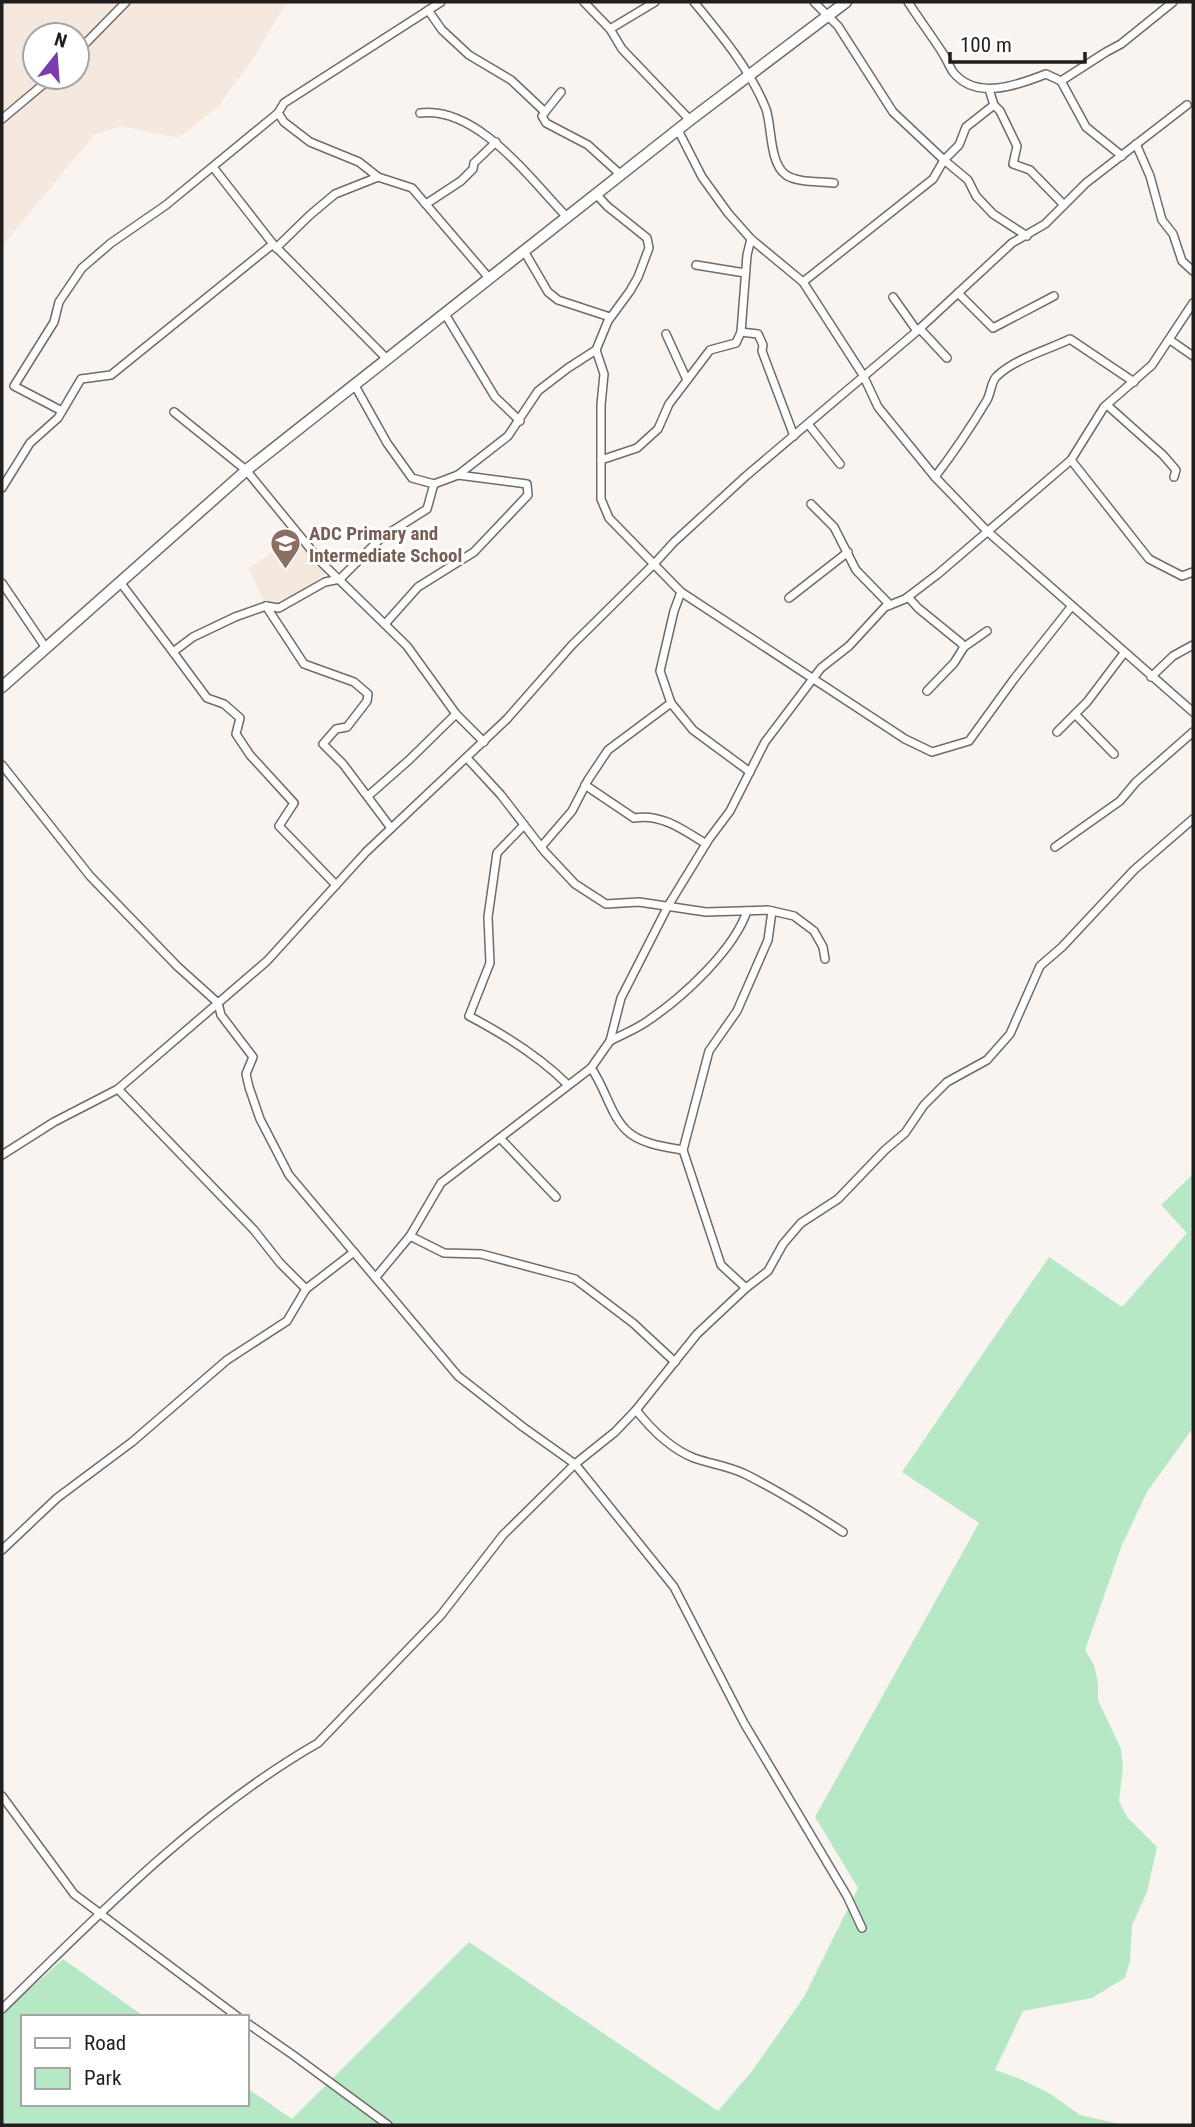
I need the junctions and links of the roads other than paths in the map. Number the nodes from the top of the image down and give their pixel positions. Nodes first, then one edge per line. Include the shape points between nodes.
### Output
1 (127, 2) edge
2 (441, 2) edge
3 (584, 2) edge
4 (655, 2) edge
5 (694, 2) edge
6 (814, 2) edge
7 (846, 2) edge
8 (908, 2) edge
9 (1173, 2) edge
10 (428, 10) junction
11 (828, 15) junction
12 (610, 29) junction
13 (91, 38) edge
14 (750, 74) junction
15 (1061, 81) junction
16 (989, 89) junction
17 (35, 91) edge
18 (561, 92) dead end
19 (994, 105) junction
20 (1187, 105) dead end
21 (545, 112) junction
22 (278, 113) junction
23 (420, 113) dead end
24 (2, 119) edge
25 (690, 120) junction
26 (678, 130) junction
27 (496, 142) junction
28 (1136, 144) junction
29 (1122, 156) junction
30 (944, 160) junction
31 (213, 167) junction
32 (621, 175) junction
33 (377, 177) junction
34 (834, 183) dead end
35 (596, 194) junction
36 (426, 204) junction
37 (1064, 205) junction
38 (567, 217) junction
39 (1027, 236) junction
40 (751, 239) junction
41 (274, 246) junction
42 (524, 251) junction
43 (696, 265) dead end
44 (1193, 271) edge
45 (745, 273) junction
46 (489, 278) junction
47 (803, 282) junction
48 (958, 293) junction
49 (1054, 296) dead end
50 (893, 297) dead end
51 (1193, 303) edge
52 (445, 314) junction
53 (610, 317) junction
54 (919, 330) junction
55 (741, 332) junction
56 (666, 334) dead end
57 (1170, 340) junction
58 (596, 350) junction
59 (1193, 356) edge
60 (386, 358) junction
61 (947, 358) dead end
62 (863, 375) junction
63 (687, 380) junction
64 (1134, 382) junction
65 (354, 384) junction
66 (1107, 405) junction
67 (62, 411) junction
68 (174, 412) dead end
69 (520, 421) junction
70 (808, 424) junction
71 (794, 436) junction
72 (601, 460) junction
73 (1071, 460) junction
74 (840, 464) dead end
75 (246, 470) junction
76 (458, 475) junction
77 (935, 477) junction
78 (1174, 477) dead end
79 (434, 484) junction
80 (2, 488) edge
81 (810, 504) dead end
82 (987, 531) junction
83 (848, 552) junction
84 (654, 564) junction
85 (1193, 572) edge
86 (340, 579) junction
87 (120, 582) junction
88 (2, 583) edge
89 (681, 592) junction
90 (908, 597) junction
91 (789, 598) dead end
92 (890, 605) junction
93 (266, 606) junction
94 (1071, 607) junction
95 (385, 624) junction
96 (987, 631) dead end
97 (1193, 645) edge
98 (964, 647) junction
99 (46, 648) junction
100 (173, 652) junction
101 (1124, 653) junction
102 (1151, 677) junction
103 (813, 680) junction
104 (2, 687) edge
105 (927, 691) dead end
106 (671, 703) junction
107 (1193, 712) edge
108 (456, 714) junction
109 (1075, 714) junction
110 (1057, 732) dead end
111 (1193, 732) edge
112 (484, 742) junction
113 (1114, 754) dead end
114 (467, 758) junction
115 (2, 765) edge
116 (750, 772) junction
117 (585, 785) junction
118 (368, 796) junction
119 (1193, 819) edge
120 (524, 825) junction
121 (391, 828) junction
122 (706, 844) junction
123 (541, 847) junction
124 (1055, 847) dead end
125 (336, 885) junction
126 (668, 906) junction
127 (747, 911) junction
128 (772, 911) junction
129 (825, 959) dead end
130 (218, 1003) junction
131 (610, 1041) junction
132 (591, 1068) junction
133 (567, 1084) junction
134 (118, 1088) junction
135 (500, 1138) junction
136 (683, 1150) junction
137 (2, 1155) edge
138 (556, 1197) dead end
139 (410, 1236) junction
140 (354, 1252) junction
141 (376, 1277) junction
142 (746, 1288) junction
143 (306, 1289) junction
144 (675, 1362) junction
145 (636, 1410) junction
146 (575, 1464) junction
147 (843, 1532) dead end
148 (2, 1550) edge
149 (2, 1796) edge
150 (101, 1912) junction
151 (862, 1928) dead end
152 (2, 2009) edge
153 (235, 2015) edge
154 (248, 2024) edge
155 (388, 2125) edge

1 - 13 street
2 - 10 street
3 - 12 street
4 - 12 street
5 - 14 street
6 - 11 street
7 - 11 main road
8 - 16 street via 953,72 967,83
9 - 15 street via 1121,44
10 - 21 street via 469,55 511,80
10 - 22 street via 284,103
11 - 14 main road
11 - 30 street via 893,112
12 - 25 street via 622,49
14 - 25 main road
14 - 34 street via 767,112 770,138 782,170 797,179
15 - 16 street via 1046,74 1013,87
15 - 29 street via 1086,127
16 - 19 street
17 - 24 street
18 - 21 street
19 - 30 street via 966,127 959,145
19 - 37 street via 1017,146 1013,164 1030,170
20 - 28 street
21 - 32 street via 546,123 588,145
22 - 31 street
22 - 33 street via 310,142 359,162
23 - 27 street via 433,111 467,121
25 - 26 main road
26 - 32 main road
26 - 40 street via 702,177
27 - 36 street via 461,181
27 - 38 street
28 - 29 street
28 - 44 street via 1162,220 1173,234 1182,261
29 - 37 street
30 - 39 street via 968,180 993,214
30 - 47 street via 933,179
31 - 41 street
31 - 67 street via 82,268 59,302 54,322 14,386
32 - 35 main road
33 - 36 street via 412,188
33 - 41 street via 335,194
35 - 38 main road
35 - 53 street via 647,238 649,248 630,291
36 - 46 street
37 - 39 street
38 - 42 main road
39 - 48 street via 1012,243
40 - 45 street
40 - 47 street
41 - 60 street
41 - 67 street via 111,375 81,379
42 - 46 main road
42 - 53 street via 548,292 558,300
43 - 45 street
45 - 55 street
46 - 52 main road
47 - 62 street
48 - 49 street via 993,328
48 - 54 street
50 - 54 street
51 - 57 street
52 - 60 main road
52 - 69 street via 495,397
53 - 58 street
54 - 61 street
54 - 62 street
55 - 63 street via 736,343 710,350
55 - 71 street via 758,334
56 - 63 street
57 - 59 street
57 - 64 street
58 - 69 street via 538,391
58 - 72 street via 604,374
60 - 65 main road
62 - 70 street
62 - 77 street via 878,407
63 - 72 street via 658,429 637,448
64 - 66 street
64 - 77 street via 1070,339 1013,365 995,377 989,397
65 - 75 main road
65 - 79 street via 412,478
66 - 73 street
66 - 78 street via 1163,455 1176,470
67 - 80 street via 30,443
68 - 75 street
69 - 76 street
70 - 71 street
70 - 74 street
71 - 84 street
72 - 84 street via 601,499 609,518
73 - 82 street
73 - 85 street via 1149,559 1182,576
75 - 86 street
75 - 87 main road
76 - 79 street
76 - 95 street via 527,484 528,495 474,552 418,587
77 - 82 street
79 - 86 street via 427,509 381,538
81 - 83 street via 834,527
82 - 90 street
82 - 94 street
83 - 91 street
83 - 92 street via 856,570
84 - 89 street
84 - 112 street via 580,636
86 - 93 street via 325,582 279,608
86 - 95 street
87 - 99 main road
87 - 100 street
88 - 99 street
89 - 103 street
89 - 106 street via 660,671
90 - 92 street
90 - 98 street
92 - 103 street
93 - 100 street via 193,637
93 - 118 street via 304,664 354,682 368,694 346,727 336,729 323,744
94 - 101 street
94 - 103 street via 969,741 932,752
95 - 108 street via 407,646
96 - 98 street
97 - 102 street
98 - 105 street
99 - 104 main road
100 - 125 street via 207,698 240,718 236,734 294,803 279,825
101 - 102 street
101 - 109 street
102 - 107 street
103 - 116 street via 765,742
106 - 116 street via 693,730
106 - 117 street via 608,750
108 - 112 street
108 - 118 street
109 - 110 street
109 - 113 street
111 - 124 street via 1120,801
112 - 114 street
114 - 120 street
114 - 121 street
115 - 130 street via 90,876
116 - 122 street
117 - 122 street via 634,818 647,816 674,824
117 - 123 street via 572,811
118 - 121 street
119 - 142 street via 1134,870 1040,966 1010,1034 986,1060 947,1082 905,1133 838,1199 801,1223 768,1271
120 - 123 street
120 - 133 street via 497,853 488,917 489,963 469,1016 516,1043
121 - 125 street
122 - 126 street
123 - 126 street via 575,884 606,904
125 - 130 street via 267,961
126 - 127 street via 706,912
126 - 131 street via 621,998
127 - 128 street
127 - 131 street via 722,952 678,998 649,1021
128 - 129 street via 794,916 814,931
128 - 136 street via 768,940 737,1011 709,1051
130 - 134 street
130 - 140 street via 221,1015 253,1057 246,1074 249,1087 289,1175
131 - 132 street
132 - 133 street
132 - 136 street via 627,1132
133 - 135 street
134 - 137 street
134 - 143 street
135 - 138 street
135 - 139 street via 441,1183
136 - 142 street via 721,1265
139 - 141 street
139 - 144 street via 444,1253 481,1254 575,1279 634,1323
140 - 141 street
140 - 143 street
141 - 146 street via 458,1376
142 - 144 street via 697,1334
143 - 148 street via 287,1321 227,1360 132,1442 57,1498
144 - 145 street
145 - 146 street
145 - 147 street via 673,1446 744,1474
146 - 150 street via 503,1535 442,1615 318,1743 212,1816
146 - 151 street via 674,1587 744,1723
149 - 150 street via 74,1894
150 - 152 street
150 - 153 street
154 - 155 street

